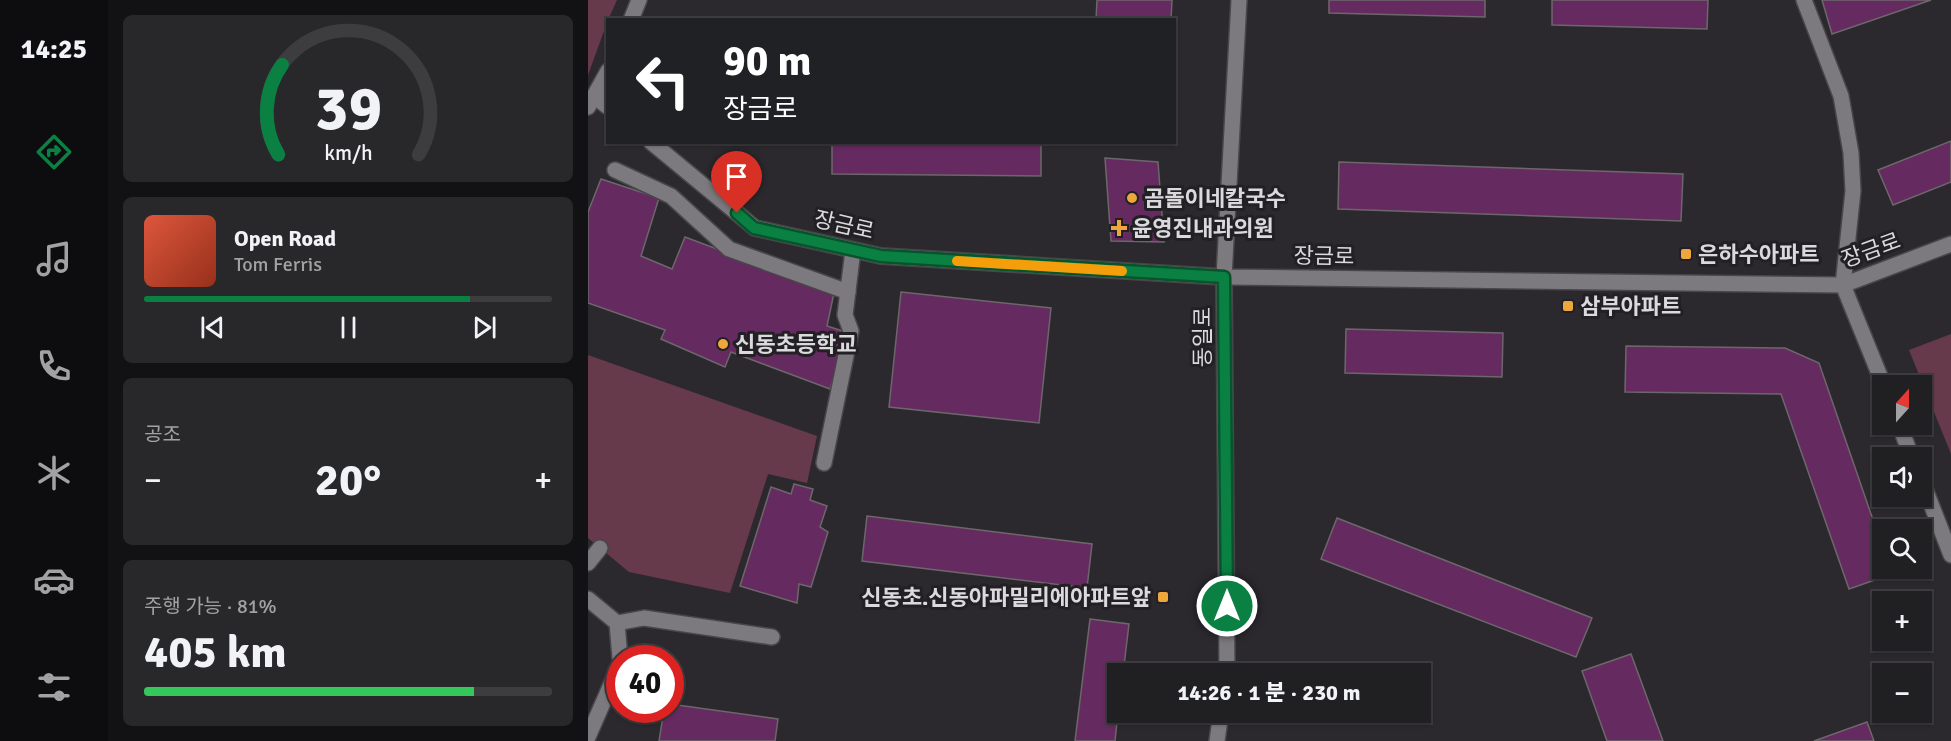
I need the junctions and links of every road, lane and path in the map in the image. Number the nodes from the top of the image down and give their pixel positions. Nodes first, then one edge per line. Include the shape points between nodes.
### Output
1 (639, 0) edge
2 (1239, 0) edge
3 (1804, 0) edge
4 (632, 18) edge
5 (606, 75) edge
6 (591, 101) edge
7 (606, 106) edge
8 (653, 144) edge
9 (615, 170) dead end
10 (1951, 244) edge
11 (853, 250) junction
12 (1224, 277) junction
13 (1844, 285) junction
14 (848, 292) junction
15 (1880, 375) edge
16 (824, 463) dead end
17 (1932, 507) edge
18 (600, 548) dead end
19 (1951, 555) edge
20 (588, 563) edge
21 (588, 599) edge
22 (616, 623) junction
23 (772, 637) dead end
24 (619, 645) edge
25 (1227, 663) edge
26 (606, 696) edge
27 (1219, 723) edge
28 (588, 736) edge
29 (1217, 741) edge

1 - 4 street
2 - 12 street, 동일로
3 - 13 street via 1840,96 1851,153 1853,191
5 - 6 street
6 - 7 street
8 - 11 street, 장금로 via 754,228
9 - 14 street via 671,196 729,249
10 - 13 street, 장금로
11 - 12 street, 장금로 via 881,256
11 - 14 street
12 - 13 street, 장금로
12 - 25 street, 동일로
13 - 15 street
14 - 16 street via 845,315 851,331
17 - 19 street
18 - 20 street
21 - 22 street
22 - 23 street via 645,618
22 - 24 street
26 - 28 street
27 - 29 street

